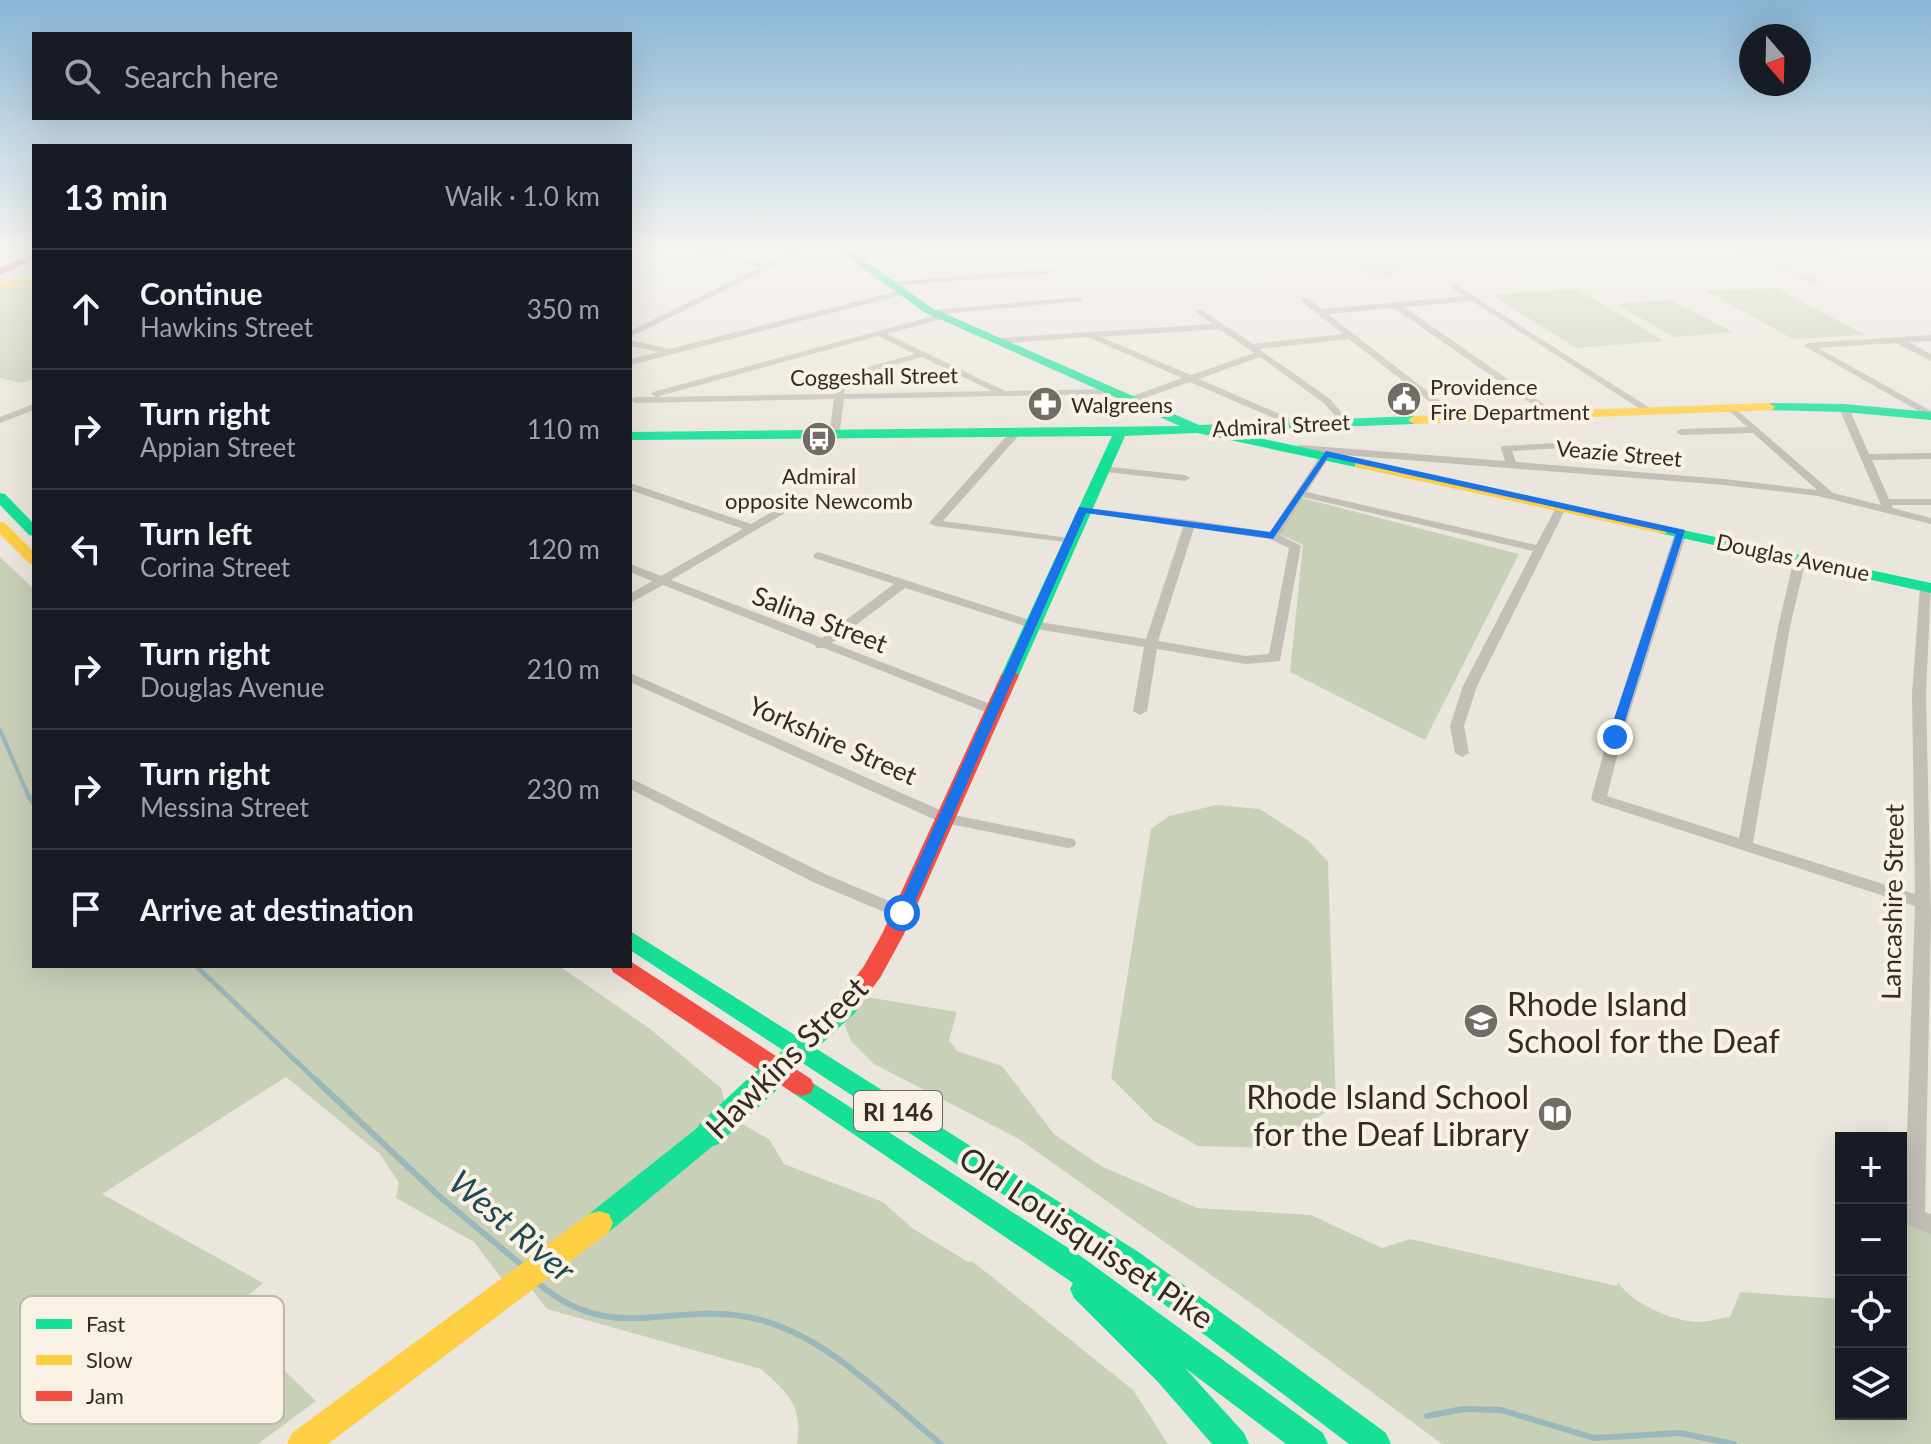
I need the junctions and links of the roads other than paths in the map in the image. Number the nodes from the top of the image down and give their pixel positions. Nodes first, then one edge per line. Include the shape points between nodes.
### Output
1 (662, 318) edge
2 (789, 318) edge
3 (924, 318) edge
4 (947, 318) edge
5 (1210, 318) edge
6 (1328, 318) edge
7 (1415, 318) edge
8 (1506, 318) edge
9 (1221, 326) junction
10 (632, 333) edge
11 (879, 333) junction
12 (1090, 335) junction
13 (1350, 336) junction
14 (1931, 338) edge
15 (1896, 340) junction
16 (998, 341) junction
17 (632, 343) edge
18 (1251, 347) junction
19 (670, 352) junction
20 (923, 354) junction
21 (1261, 354) junction
22 (1931, 358) edge
23 (632, 362) edge
24 (1189, 379) junction
25 (1006, 394) junction
26 (1122, 396) junction
27 (838, 397) junction
28 (633, 401) edge
29 (1730, 407) junction
30 (32, 408) edge
31 (1844, 408) junction
32 (1648, 410) junction
33 (1552, 414) junction
34 (1931, 416) edge
35 (1455, 417) junction
36 (0, 420) edge
37 (1345, 422) junction
38 (1160, 423) junction
39 (1295, 424) junction
40 (1198, 429) junction
41 (1756, 430) junction
42 (1120, 432) junction
43 (1681, 432) dead end
44 (1015, 433) junction
45 (632, 436) edge
46 (834, 437) junction
47 (1574, 445) dead end
48 (1300, 448) junction
49 (1326, 454) junction
50 (1931, 456) edge
51 (1868, 457) junction
52 (1511, 464) junction
53 (1102, 469) junction
54 (1185, 478) dead end
55 (632, 487) edge
56 (1299, 493) junction
57 (1830, 496) junction
58 (0, 497) edge
59 (1931, 502) edge
60 (1887, 505) junction
61 (1562, 506) junction
62 (1083, 509) junction
63 (781, 511) dead end
64 (1931, 521) edge
65 (1190, 523) junction
66 (0, 526) edge
67 (752, 528) junction
68 (32, 530) edge
69 (1681, 532) junction
70 (1273, 536) junction
71 (1069, 541) junction
72 (1539, 549) junction
73 (818, 556) dead end
74 (32, 558) edge
75 (1800, 559) junction
76 (632, 569) edge
77 (662, 580) junction
78 (904, 583) junction
79 (1928, 587) edge
80 (632, 598) edge
81 (1031, 624) junction
82 (1151, 643) junction
83 (821, 645) junction
84 (632, 678) edge
85 (993, 710) junction
86 (1140, 711) dead end
87 (1462, 753) dead end
88 (632, 784) edge
89 (945, 818) junction
90 (1068, 843) dead end
91 (1745, 846) junction
92 (1927, 904) edge
93 (902, 913) junction
94 (632, 940) edge
95 (624, 968) edge
96 (1922, 1221) edge
97 (1030, 1238) junction
98 (1308, 1392) junction
99 (303, 1444) edge
100 (1233, 1444) edge
101 (1312, 1444) edge
102 (1375, 1444) edge
103 (1384, 1444) edge

1 - 10 street
2 - 19 street
3 - 11 street
4 - 16 main road, Douglas Avenue
5 - 9 street
6 - 13 street
7 - 33 street
8 - 32 street
9 - 12 street
9 - 18 street
11 - 20 street
11 - 28 street
12 - 16 street
12 - 24 street
13 - 18 street
13 - 35 street
14 - 15 street
15 - 22 street
15 - 34 street via 1808,346
16 - 26 main road, Douglas Avenue
17 - 19 street
18 - 21 street
19 - 23 street
20 - 25 street
20 - 27 street via 842,377
21 - 24 street, Coggeshall Street
21 - 37 street via 1327,401
24 - 26 street, Coggeshall Street
24 - 39 street
25 - 26 street, Coggeshall Street
25 - 27 street, Coggeshall Street
26 - 38 main road, Douglas Avenue
27 - 28 street, Coggeshall Street
27 - 46 street
29 - 31 main road, Admiral Street
29 - 32 main road, Admiral Street
29 - 41 street
30 - 36 street
31 - 34 main road, Admiral Street
31 - 51 street
32 - 33 main road, Admiral Street
33 - 35 main road, Admiral Street
35 - 37 main road, Admiral Street
37 - 39 main road, Admiral Street
38 - 40 main road, Douglas Avenue
38 - 42 main road
39 - 40 main road, Admiral Street
40 - 48 main road, Douglas Avenue
41 - 43 street
41 - 57 street
42 - 44 main road
42 - 53 main road, Hawkins Street
44 - 46 main road
44 - 71 street via 935,523
45 - 46 main road
47 - 52 street via 1506,448
48 - 49 main road, Douglas Avenue
48 - 52 street, Veazie Street
49 - 56 street
49 - 61 main road, Douglas Avenue
50 - 51 street
51 - 60 street
52 - 57 street, Veazie Street
53 - 54 street
53 - 62 main road, Hawkins Street
55 - 67 street
56 - 70 street
56 - 72 street
57 - 60 street, Veazie Street
58 - 68 main road
59 - 60 street
60 - 64 street, Veazie Street
61 - 69 main road, Douglas Avenue
61 - 72 street
62 - 65 street
62 - 71 main road, Hawkins Street
63 - 67 street
65 - 70 street
65 - 82 street
66 - 74 main road
67 - 77 street
69 - 75 main road, Douglas Avenue
69 - 91 street via 1599,799
70 - 82 street via 1295,546 1275,658 1246,660
71 - 81 main road, Hawkins Street
72 - 87 street via 1470,686 1457,726
73 - 78 street
75 - 79 main road, Douglas Avenue
75 - 91 street
76 - 77 street, Salina Street
77 - 80 street
77 - 83 street, Salina Street
78 - 81 street
78 - 83 street
79 - 92 street, Lancashire Street via 1919,693
81 - 82 street
81 - 85 main road, Hawkins Street
82 - 86 street
83 - 85 street, Salina Street
84 - 89 street, Yorkshire Street
85 - 89 main road, Hawkins Street
88 - 93 street via 819,878
89 - 90 street, Yorkshire Street
89 - 93 main road, Hawkins Street
91 - 92 street
92 - 96 street, Lancashire Street
93 - 99 main road, Hawkins Street, bridge via 872,972 847,1005 711,1132 663,1174
94 - 98 main road, Old Louisquisset Pike / RI 146 via 1066,1220
95 - 97 main road, RI 146
97 - 100 main road via 1147,1350
97 - 101 main road, Old Louisquisset Pike / RI 146
98 - 102 main road, Old Louisquisset Pike / RI 146
98 - 103 main road

